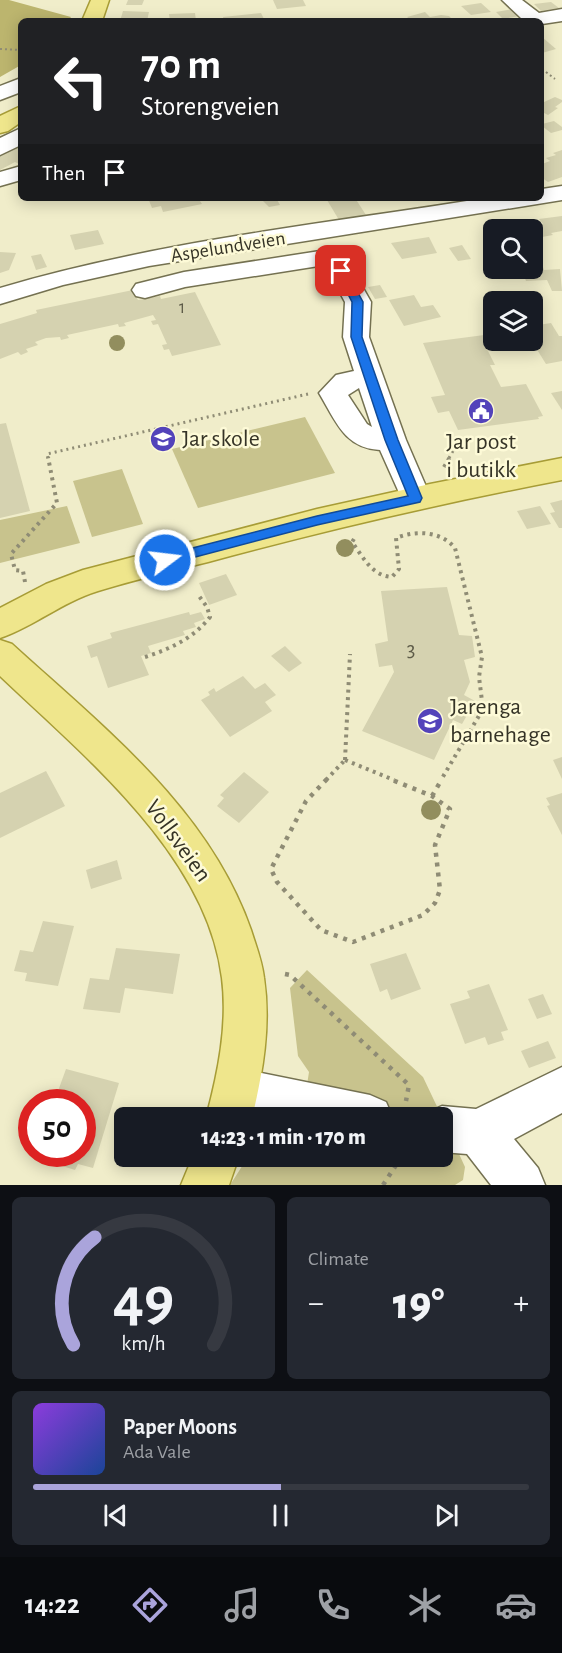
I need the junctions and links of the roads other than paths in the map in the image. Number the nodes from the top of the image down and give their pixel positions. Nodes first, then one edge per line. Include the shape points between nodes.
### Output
1 (100, 0) edge
2 (511, 0) edge
3 (562, 15) edge
4 (93, 18) edge
5 (530, 18) edge
6 (544, 18) edge
7 (18, 85) edge
8 (0, 94) edge
9 (18, 114) edge
10 (0, 126) edge
11 (18, 137) edge
12 (0, 148) edge
13 (18, 174) edge
14 (0, 179) edge
15 (562, 193) edge
16 (544, 196) edge
17 (488, 201) edge
18 (447, 204) edge
19 (145, 290) dead end
20 (0, 296) edge
21 (370, 377) junction
22 (392, 440) junction
23 (562, 470) edge
24 (416, 498) junction
25 (0, 625) edge
26 (0, 654) edge
27 (562, 1089) edge
28 (233, 1104) edge
29 (326, 1107) edge
30 (461, 1130) edge
31 (212, 1167) edge
32 (206, 1185) edge
33 (521, 1185) edge

1 - 4 main road
2 - 5 street
3 - 6 street
7 - 8 street
9 - 10 main road
11 - 12 street
13 - 14 street
15 - 16 street
17 - 18 street, Aspelundveien
18 - 20 street, Aspelundveien via 149,259
19 - 21 street via 333,256 358,302 356,337
21 - 22 street
21 - 22 street via 346,381 333,393 357,431 369,439
22 - 24 street
23 - 24 main road
24 - 25 main road via 84,582 35,603
26 - 28 main road, Vollsveien via 158,809 193,853 212,885 240,962 244,1042
27 - 30 street
28 - 29 street
30 - 33 street
31 - 32 main road

